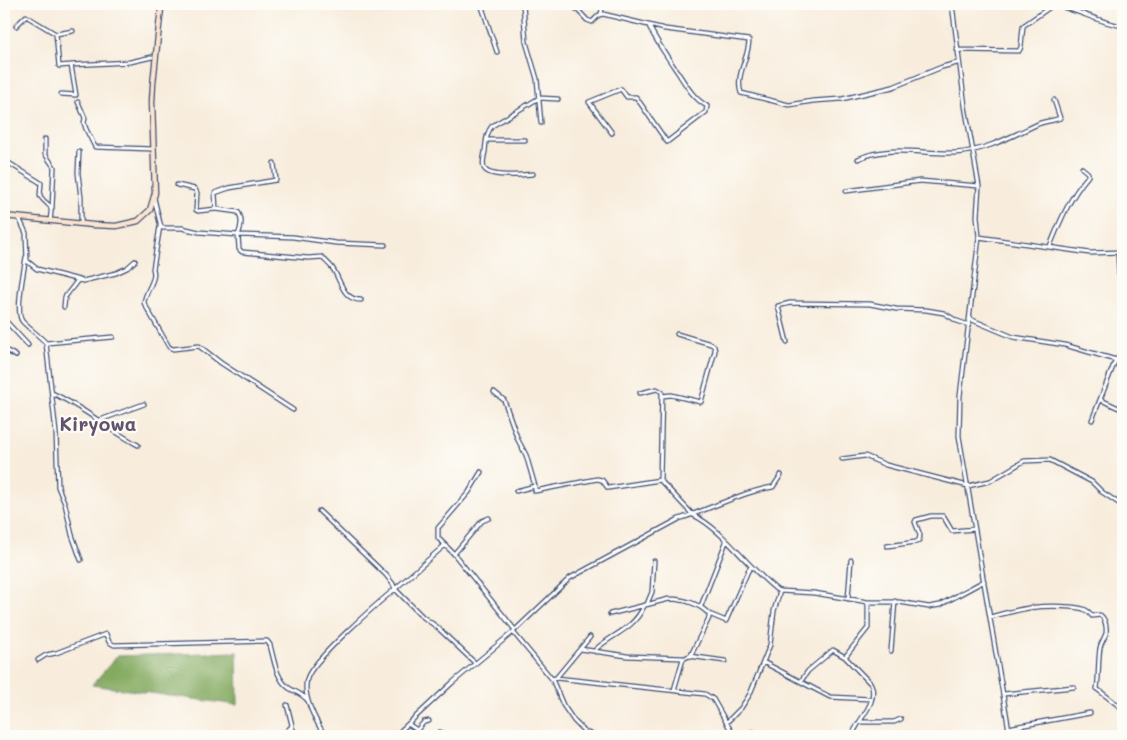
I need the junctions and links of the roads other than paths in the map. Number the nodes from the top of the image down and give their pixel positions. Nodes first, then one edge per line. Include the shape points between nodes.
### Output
1 (151, 4) edge
2 (164, 4) edge
3 (481, 4) edge
4 (523, 4) edge
5 (572, 4) edge
6 (603, 4) edge
7 (952, 4) edge
8 (161, 9) junction
9 (601, 14) junction
10 (16, 26) dead end
11 (648, 26) junction
12 (1123, 26) edge
13 (958, 50) junction
14 (497, 52) dead end
15 (152, 57) dead end
16 (957, 63) dead end
17 (70, 65) dead end
18 (61, 94) dead end
19 (539, 98) junction
20 (558, 99) dead end
21 (1054, 100) dead end
22 (78, 102) dead end
23 (541, 123) dead end
24 (612, 133) dead end
25 (45, 139) dead end
26 (486, 140) junction
27 (525, 140) dead end
28 (153, 149) junction
29 (972, 150) junction
30 (79, 152) dead end
31 (858, 158) dead end
32 (4, 160) edge
33 (274, 163) dead end
34 (1082, 168) dead end
35 (533, 174) dead end
36 (177, 185) dead end
37 (979, 186) junction
38 (846, 191) dead end
39 (154, 197) junction
40 (52, 208) junction
41 (216, 210) junction
42 (4, 216) edge
43 (18, 218) junction
44 (50, 221) junction
45 (81, 224) junction
46 (160, 226) junction
47 (238, 235) junction
48 (979, 237) junction
49 (385, 245) dead end
50 (1050, 246) junction
51 (1118, 252) junction
52 (1123, 252) edge
53 (26, 257) junction
54 (135, 261) dead end
55 (1121, 273) edge
56 (78, 280) junction
57 (1122, 280) dead end
58 (361, 300) dead end
59 (64, 307) dead end
60 (970, 318) junction
61 (4, 319) edge
62 (969, 325) junction
63 (677, 334) dead end
64 (113, 337) dead end
65 (787, 342) dead end
66 (46, 343) junction
67 (28, 345) dead end
68 (4, 349) edge
69 (16, 356) dead end
70 (1116, 359) junction
71 (1123, 362) edge
72 (494, 392) dead end
73 (52, 393) junction
74 (640, 393) dead end
75 (662, 396) junction
76 (1101, 400) junction
77 (144, 404) dead end
78 (1121, 409) dead end
79 (293, 410) dead end
80 (99, 420) junction
81 (1092, 420) dead end
82 (138, 445) dead end
83 (842, 459) dead end
84 (481, 472) dead end
85 (781, 475) dead end
86 (660, 480) junction
87 (535, 486) junction
88 (968, 486) junction
89 (516, 491) dead end
90 (1123, 506) edge
91 (319, 511) dead end
92 (693, 515) junction
93 (489, 518) dead end
94 (975, 529) junction
95 (726, 542) junction
96 (445, 545) junction
97 (887, 546) dead end
98 (454, 554) junction
99 (81, 560) dead end
100 (851, 560) dead end
101 (654, 561) dead end
102 (752, 567) junction
103 (984, 582) junction
104 (395, 589) junction
105 (780, 592) junction
106 (848, 599) junction
107 (895, 601) junction
108 (868, 602) junction
109 (645, 606) junction
110 (701, 606) junction
111 (610, 614) dead end
112 (709, 614) junction
113 (990, 617) junction
114 (514, 631) junction
115 (590, 637) dead end
116 (580, 649) junction
117 (890, 651) dead end
118 (596, 652) junction
119 (689, 656) junction
120 (845, 657) junction
121 (683, 658) junction
122 (38, 660) dead end
123 (725, 660) dead end
124 (763, 662) junction
125 (475, 664) junction
126 (554, 679) junction
127 (801, 681) junction
128 (1074, 687) dead end
129 (674, 690) junction
130 (1003, 694) junction
131 (871, 699) junction
132 (308, 700) junction
133 (287, 705) dead end
134 (1123, 709) edge
135 (1090, 713) dead end
136 (901, 720) dead end
137 (429, 722) dead end
138 (727, 722) junction
139 (860, 722) junction
140 (408, 724) junction
141 (291, 727) junction
142 (1008, 728) junction
143 (249, 736) edge
144 (254, 736) edge
145 (258, 736) edge
146 (295, 736) edge
147 (325, 736) edge
148 (396, 736) edge
149 (432, 736) edge
150 (451, 736) edge
151 (597, 736) edge
152 (734, 736) edge
153 (745, 736) edge
154 (778, 736) edge
155 (852, 736) edge
156 (1010, 736) edge

1 - 8 street
2 - 8 street
3 - 14 street
4 - 19 street via 526,42 536,74
5 - 9 street via 589,21 593,22
6 - 9 street
7 - 13 street
8 - 28 street via 152,84
9 - 11 street
10 - 17 street via 26,16 56,34 59,66
11 - 16 street via 749,40 738,84 741,93 789,105 867,94
11 - 24 street via 690,91 707,106 706,112 667,142 636,97 627,97 621,89 589,102
12 - 13 street via 1053,5 1023,26 1019,50
13 - 29 street
15 - 18 street via 130,62 72,65 76,94
19 - 20 street
19 - 23 street
19 - 26 street via 492,126
21 - 29 street via 1060,118
22 - 28 street via 95,147
25 - 40 street via 45,154 54,167
26 - 27 street
26 - 35 street via 484,168 487,172
28 - 39 street
29 - 31 street via 954,153 890,151
29 - 37 street
30 - 45 street
32 - 40 street via 39,182 40,196
33 - 41 street via 276,180 215,193
34 - 50 street via 1088,176 1070,200
36 - 41 street via 194,189 197,193 196,210
37 - 38 street via 920,181
37 - 48 street
39 - 45 street via 150,210 138,221 116,226
39 - 46 street
40 - 44 street
41 - 47 street via 240,214
42 - 43 street
43 - 44 street
43 - 53 street via 26,233
44 - 45 street
46 - 47 street via 164,229
46 - 79 street via 153,269 155,274 144,300 169,347 199,346
47 - 49 street
47 - 58 street via 238,249 242,252 322,257 331,266 344,292 354,300
48 - 50 street
48 - 60 street
50 - 51 street via 1090,253
51 - 52 street
51 - 55 street
53 - 56 street via 34,268
53 - 66 street via 20,316
54 - 56 street via 116,273 93,280
55 - 57 street
56 - 59 street via 65,297
60 - 62 street
60 - 70 street via 1013,338 1065,345
61 - 67 street
62 - 65 street via 944,313 926,310 870,304 790,303 778,306
62 - 88 street via 958,420
63 - 75 street via 711,344 715,351 701,402
64 - 66 street
66 - 73 street
68 - 69 street
70 - 71 street
70 - 76 street
72 - 87 street via 504,400
73 - 80 street
73 - 99 street via 58,487
74 - 75 street via 657,389 661,390
75 - 86 street
76 - 78 street
76 - 81 street
77 - 80 street
80 - 82 street
83 - 88 street via 866,456 886,465
84 - 96 street via 469,492 438,528 438,538
85 - 92 street via 774,487 743,494
86 - 87 street via 608,488 597,479 535,491
86 - 92 street
87 - 89 street
88 - 90 street via 990,481 1024,461 1050,460 1092,482
88 - 94 street
91 - 104 street via 386,575
92 - 95 street
92 - 114 street via 679,519 572,576
93 - 98 street via 482,521
94 - 97 street via 952,530 943,516 922,518 915,522 919,540
94 - 103 street
95 - 102 street
95 - 110 street
96 - 98 street
96 - 104 street
98 - 114 street
100 - 106 street
101 - 109 street via 652,592
102 - 105 street
102 - 112 street via 726,622
103 - 107 street via 936,607
103 - 113 street
104 - 125 street
104 - 132 street via 334,645 309,673 306,685
105 - 106 street
105 - 124 street via 770,645
106 - 108 street
107 - 108 street
107 - 117 street
108 - 120 street via 868,628
109 - 110 street via 677,599
109 - 111 street
109 - 118 street via 625,630 603,642
110 - 112 street
112 - 119 street
113 - 130 street
113 - 134 street via 1030,606 1050,605 1080,608 1092,616 1103,617 1106,633 1101,642 1097,689
114 - 125 street
114 - 126 street
115 - 116 street
116 - 118 street
116 - 126 street
118 - 121 street
119 - 121 street
119 - 123 street
120 - 127 street via 833,650
120 - 131 street via 871,684
121 - 129 street
122 - 132 street via 106,634 114,645 266,641 281,681
124 - 127 street
124 - 138 street via 747,701
125 - 140 street
126 - 129 street
126 - 151 street via 563,705 574,721 585,732
127 - 131 street via 830,696
128 - 130 street
129 - 138 street via 708,695
130 - 142 street
131 - 139 street
132 - 147 street
133 - 141 street
135 - 142 street
136 - 139 street
137 - 140 street via 424,722 417,730
138 - 152 street
139 - 155 street
140 - 148 street
141 - 145 street via 288,732
141 - 146 street
142 - 156 street
143 - 144 street
149 - 150 street via 440,732
153 - 154 street via 752,732

